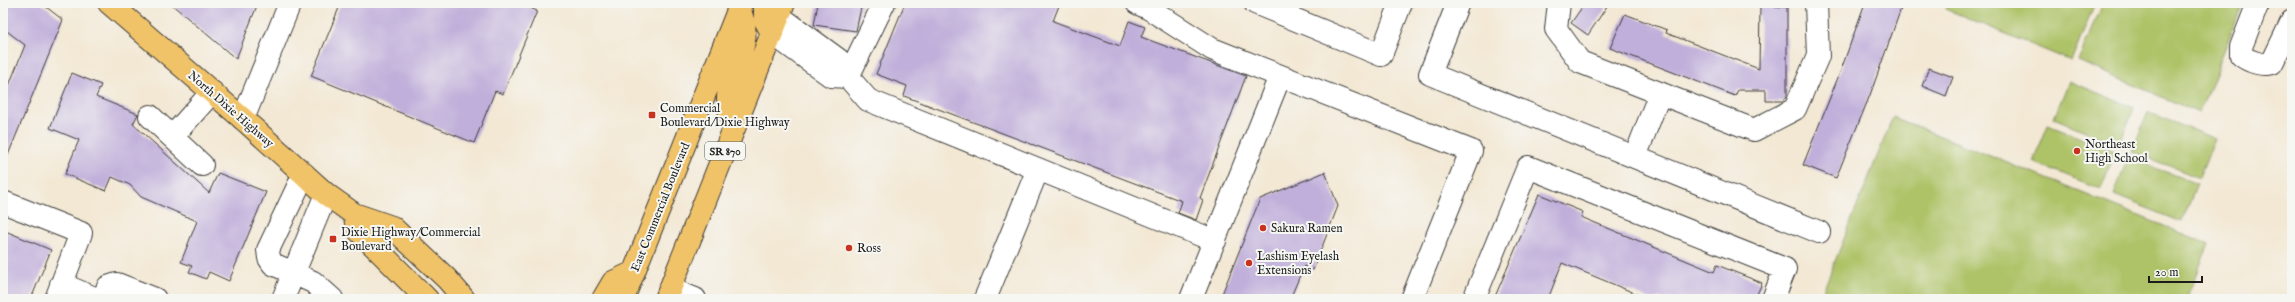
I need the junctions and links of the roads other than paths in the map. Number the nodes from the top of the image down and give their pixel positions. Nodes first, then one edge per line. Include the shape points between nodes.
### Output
1 (109, 3) edge
2 (290, 3) edge
3 (884, 3) edge
4 (1137, 3) edge
5 (1255, 3) edge
6 (1401, 3) edge
7 (1458, 3) edge
8 (1559, 3) edge
9 (1816, 3) edge
10 (2258, 3) edge
11 (735, 5) edge
12 (775, 14) edge
13 (2292, 21) edge
14 (1280, 76) junction
15 (848, 77) junction
16 (212, 92) junction
17 (1660, 93) junction
18 (150, 116) dead end
19 (243, 119) junction
20 (735, 125) junction
21 (172, 137) junction
22 (1635, 157) junction
23 (202, 165) dead end
24 (1038, 169) junction
25 (304, 174) junction
26 (326, 194) junction
27 (3, 202) edge
28 (354, 214) junction
29 (1819, 232) dead end
30 (1215, 241) junction
31 (634, 272) junction
32 (293, 274) junction
33 (58, 292) edge
34 (668, 294) edge
35 (97, 299) edge
36 (103, 299) edge
37 (154, 299) edge
38 (283, 299) edge
39 (332, 299) edge
40 (427, 299) edge
41 (464, 299) edge
42 (603, 299) edge
43 (623, 299) edge
44 (695, 299) edge
45 (985, 299) edge
46 (1191, 299) edge
47 (1412, 299) edge
48 (1474, 299) edge
49 (1773, 299) edge

1 - 16 main road, North Dixie Highway
2 - 19 street
3 - 15 street
4 - 14 street via 1212,49
5 - 6 street via 1381,55
7 - 22 street via 1430,74
8 - 17 street via 1556,29 1580,62
9 - 17 street via 1818,56 1795,109 1754,130
10 - 13 street via 2241,47 2241,55 2245,58 2266,65 2272,64
11 - 20 main road via 745,21 744,46 728,88 727,98 728,113
11 - 31 main road, East Commercial Boulevard
12 - 15 street via 831,76
12 - 20 main road, SR 870
14 - 30 street
14 - 47 street via 1471,151
15 - 24 street via 868,100
16 - 19 main road, North Dixie Highway
16 - 21 street
17 - 22 street
18 - 21 street
19 - 25 main road, North Dixie Highway
20 - 34 main road, SR 870
21 - 23 street
22 - 29 street
24 - 30 street
24 - 45 street
25 - 26 main road, North Dixie Highway
25 - 32 street via 268,250 273,264
26 - 28 main road, North Dixie Highway
26 - 32 street
27 - 33 street via 81,233
28 - 40 main road via 358,230
28 - 41 main road, North Dixie Highway via 392,227 447,279
30 - 46 street
31 - 42 main road via 613,282
31 - 43 main road, East Commercial Boulevard
32 - 38 street
32 - 39 street via 313,282
33 - 35 street
34 - 44 street
36 - 37 street via 108,287 117,284
48 - 49 street via 1528,167 1785,269

